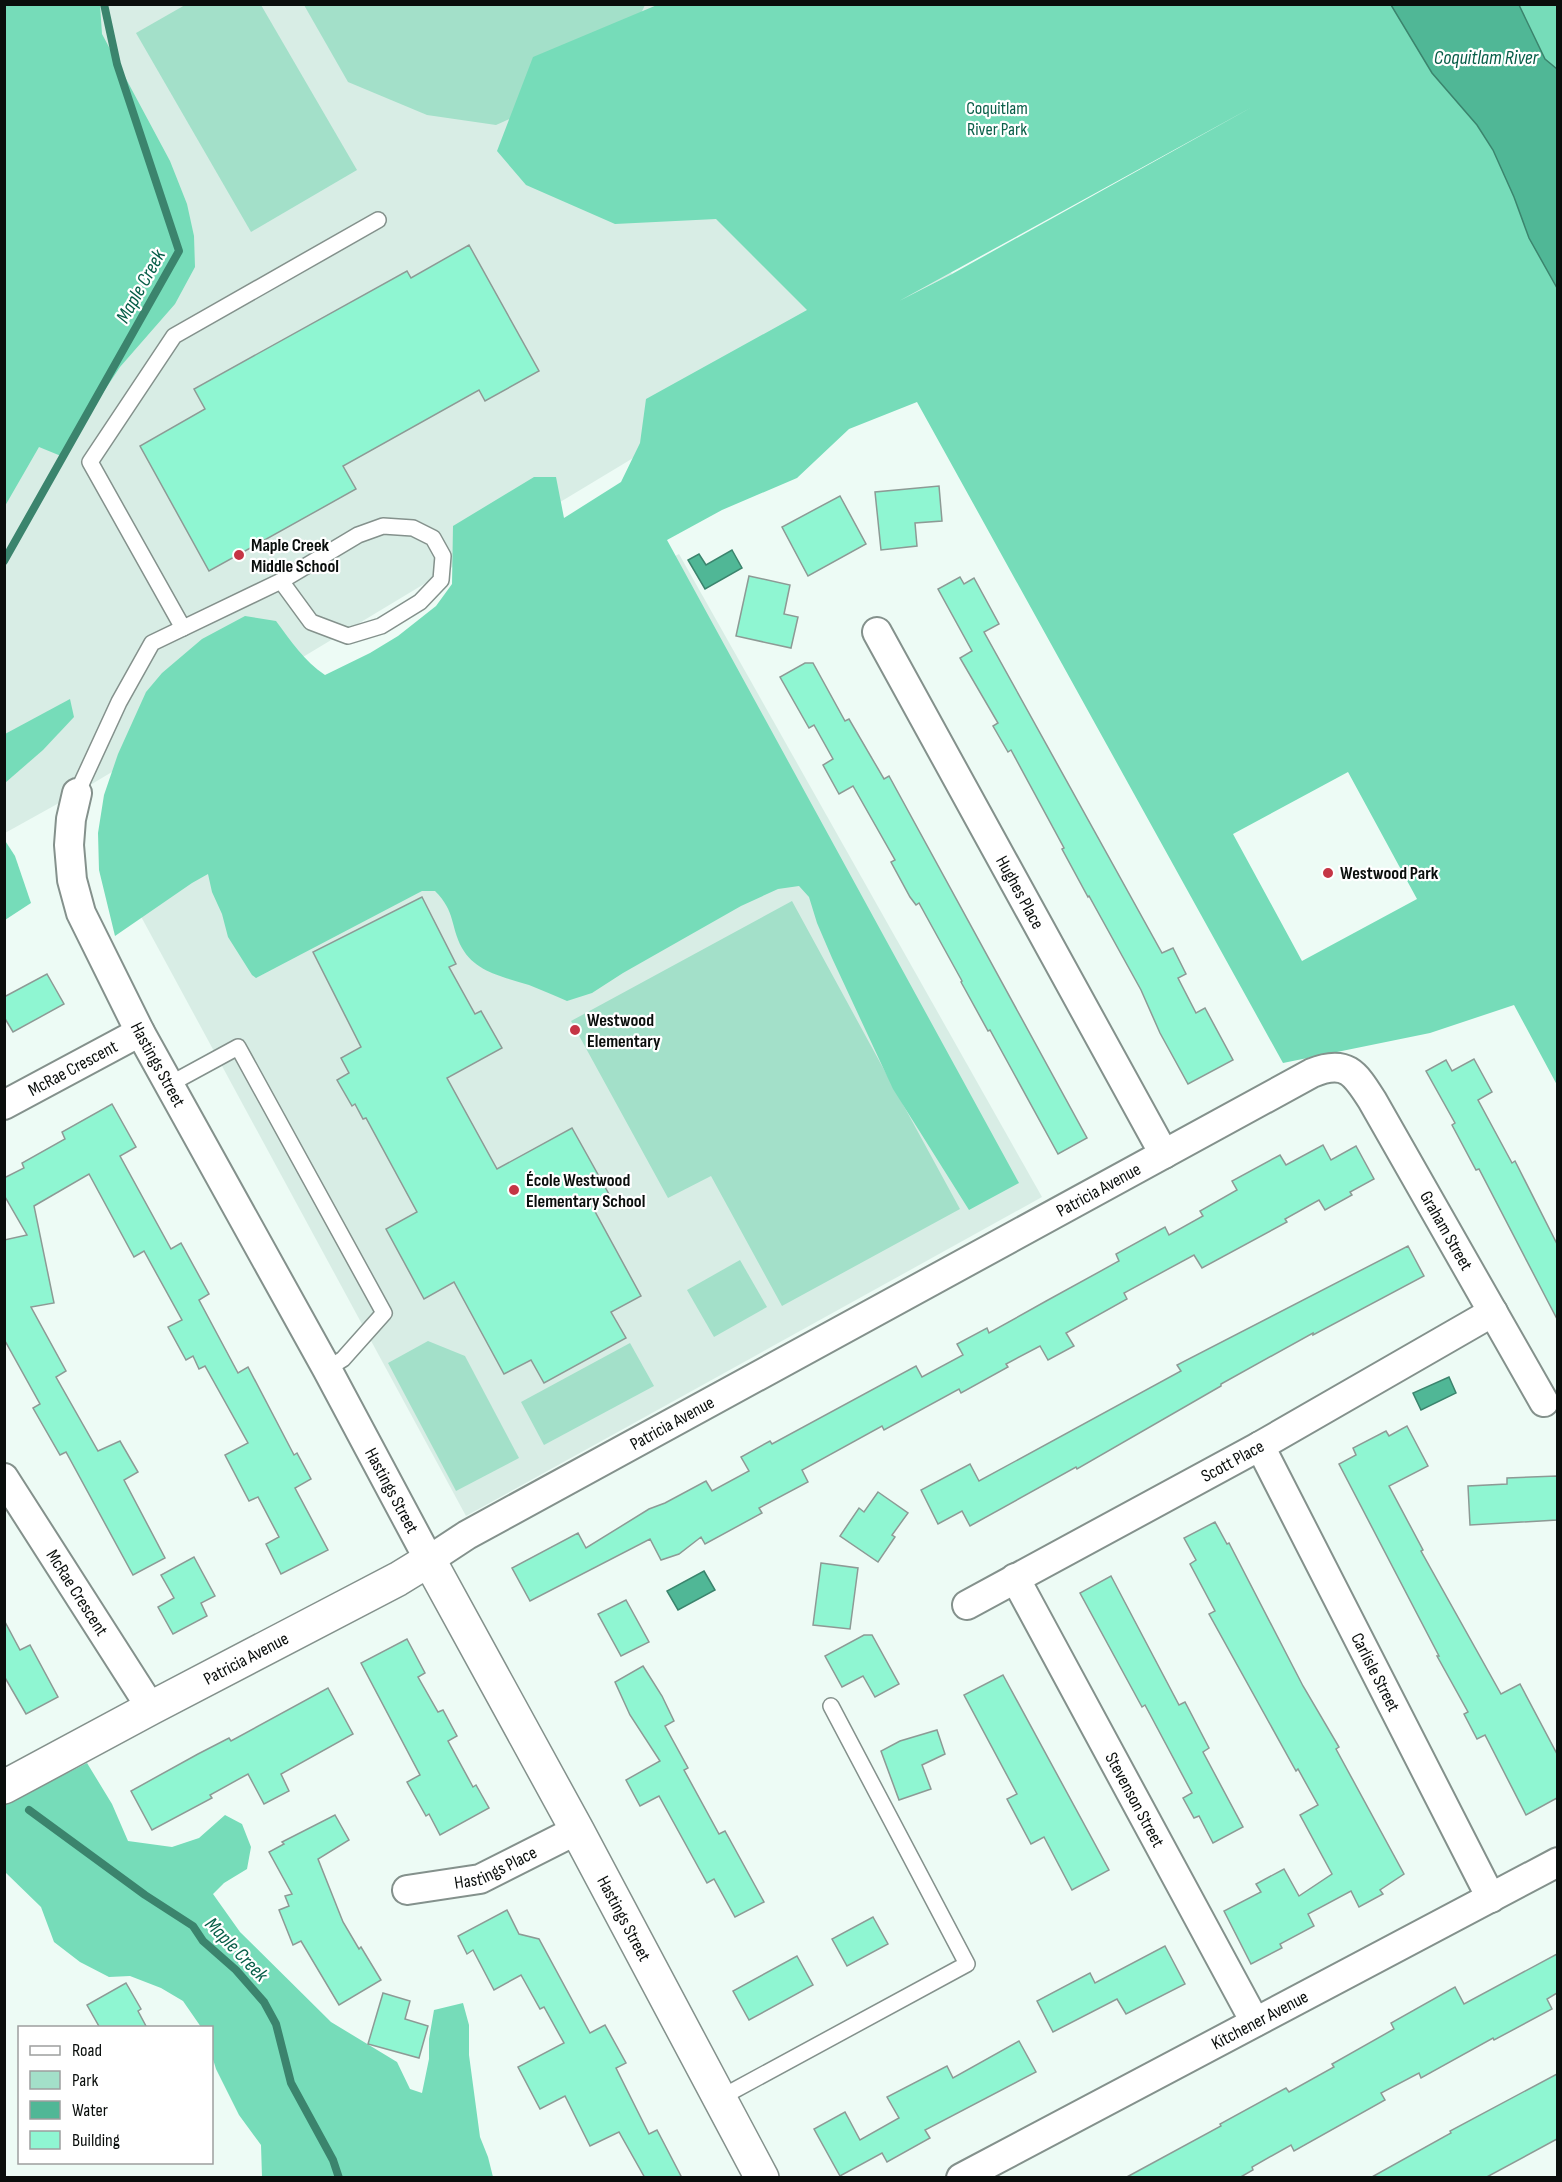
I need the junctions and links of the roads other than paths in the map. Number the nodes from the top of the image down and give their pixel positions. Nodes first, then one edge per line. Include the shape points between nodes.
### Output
1 (378, 220) dead end
2 (281, 581) junction
3 (183, 628) junction
4 (877, 632) dead end
5 (77, 793) joint
6 (140, 1032) junction
7 (1340, 1067) joint
8 (170, 1084) junction
9 (4, 1105) edge
10 (1164, 1154) junction
11 (1493, 1312) junction
12 (327, 1369) junction
13 (1544, 1402) dead end
14 (1260, 1446) junction
15 (4, 1478) edge
16 (429, 1560) junction
17 (1015, 1578) junction
18 (967, 1605) dead end
19 (831, 1706) dead end
20 (151, 1708) junction
21 (4, 1787) edge
22 (577, 1830) junction
23 (1557, 1862) edge
24 (406, 1890) dead end
25 (1491, 1898) junction
26 (1255, 2022) junction
27 (720, 2098) junction
28 (975, 2174) edge
29 (762, 2178) edge

1 - 3 lane via 174,336 90,462
2 - 2 lane via 311,622 348,636 381,626 420,602 441,580 443,556 433,538 413,528 383,526 358,535
2 - 3 lane
3 - 5 lane via 152,643 119,702
4 - 10 street, Hughes Place
5 - 6 street, Hastings Street via 69,845 72,880 81,913
6 - 8 street, Hastings Street
6 - 9 street, McRae Crescent
7 - 10 street, Patricia Avenue via 1312,1073
7 - 11 street, Graham Street via 1356,1075 1372,1100
8 - 12 street, Hastings Street
8 - 12 lane via 238,1047 384,1313 343,1359
10 - 16 street, Patricia Avenue via 467,1535
11 - 13 street, Graham Street
11 - 14 street, Scott Place
12 - 16 street, Hastings Street
14 - 17 street, Scott Place
14 - 25 street, Carlisle Street
15 - 20 street, McRae Crescent
16 - 20 street, Patricia Avenue
16 - 22 street, Hastings Street
17 - 18 street, Scott Place
17 - 26 street, Stevenson Street
19 - 27 lane via 967,1964
20 - 21 street, Patricia Avenue
22 - 24 street, Hastings Place via 480,1879
22 - 27 street, Hastings Street
23 - 25 street, Kitchener Avenue
25 - 26 street, Kitchener Avenue
26 - 28 street, Kitchener Avenue
27 - 29 street, Hastings Street

